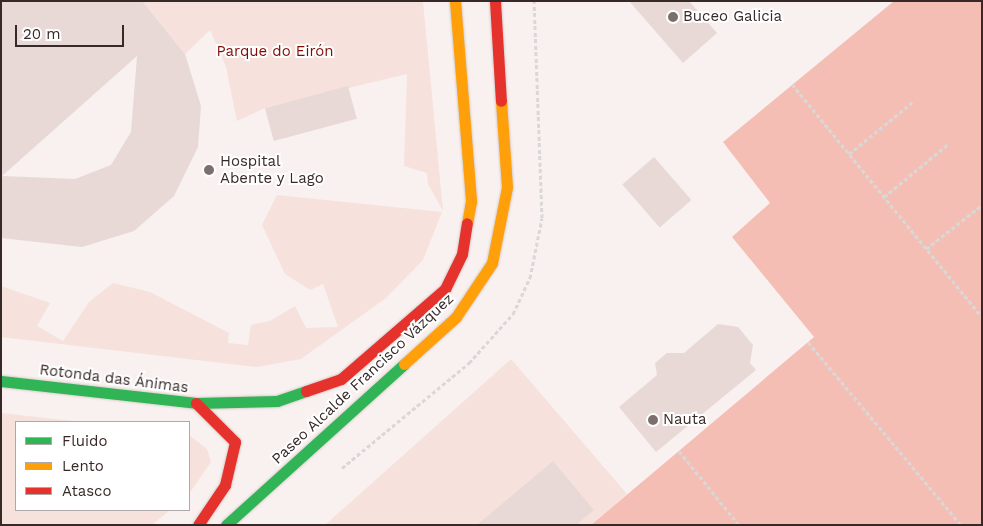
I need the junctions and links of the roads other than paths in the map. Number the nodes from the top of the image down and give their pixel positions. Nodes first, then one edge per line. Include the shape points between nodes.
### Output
1 (455, 1) edge
2 (495, 1) edge
3 (1, 381) edge
4 (196, 403) junction
5 (198, 525) edge
6 (226, 525) edge

1 - 4 main road, Paseo Alcalde Francisco Vázquez via 471,201 462,254 445,289 341,379 277,400
2 - 6 main road, Paseo Alcalde Francisco Vázquez via 507,187 492,263 456,316
3 - 4 main road, Rotonda das Ánimas
4 - 5 main road, Rotonda das Ánimas via 236,442 225,485

